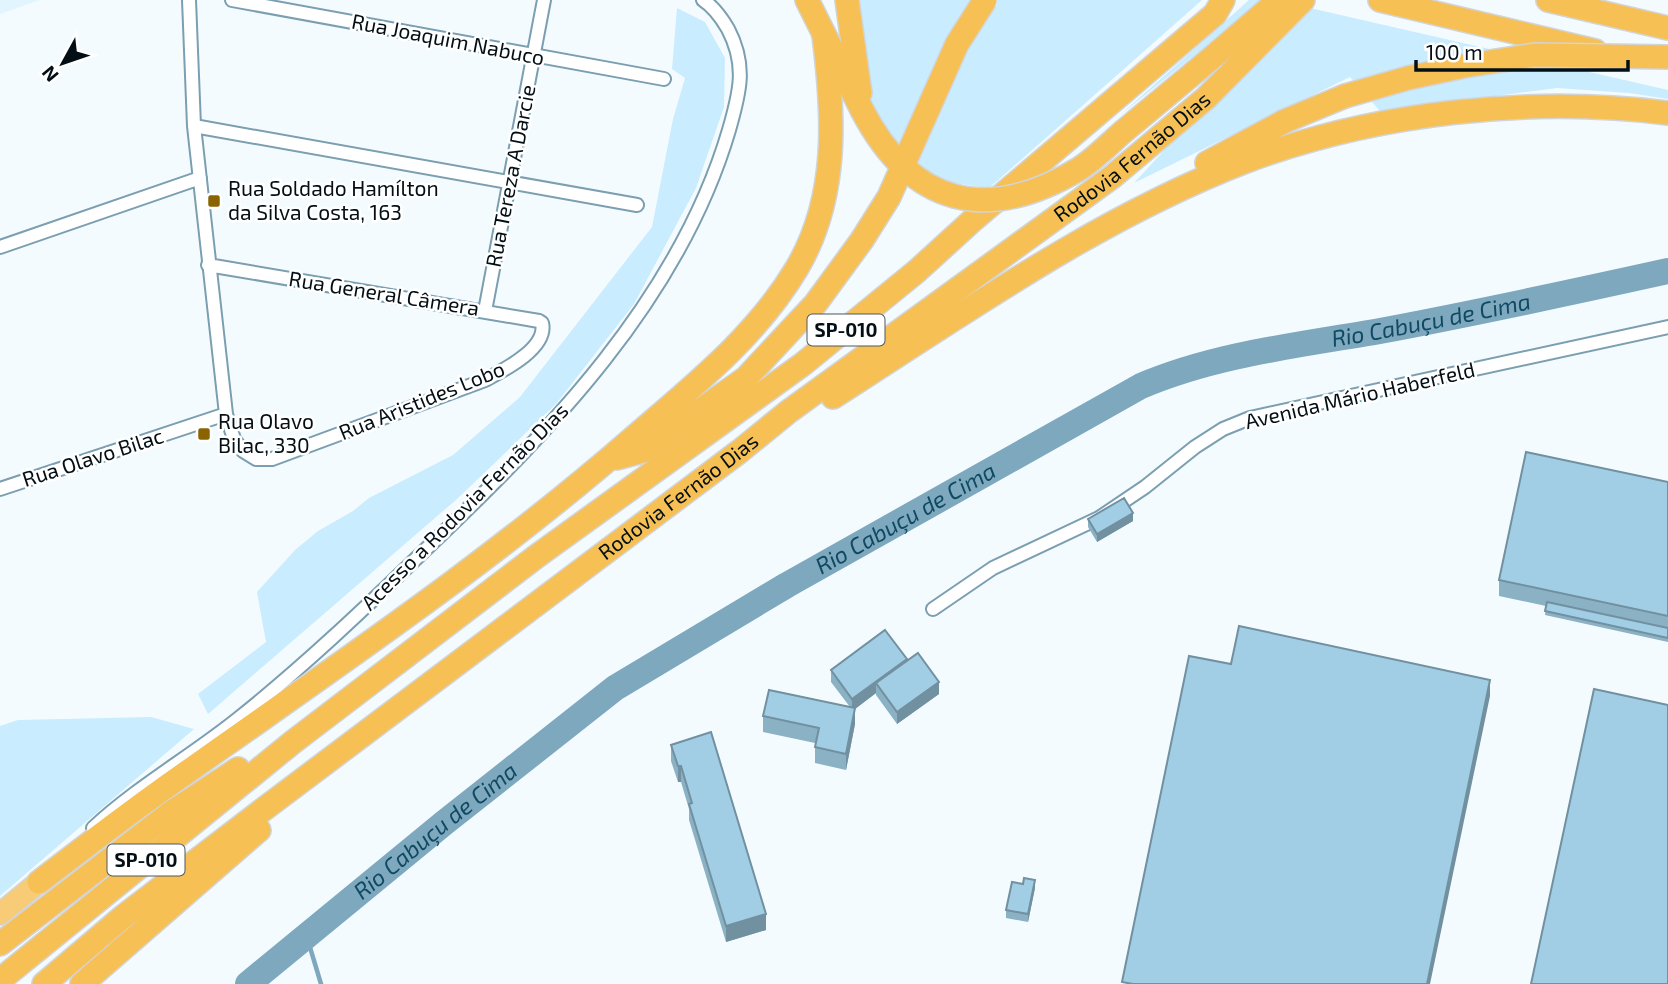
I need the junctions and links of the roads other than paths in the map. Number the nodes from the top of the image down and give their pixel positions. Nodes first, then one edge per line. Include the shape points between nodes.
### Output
1 (189, 0) edge
2 (232, 0) edge
3 (544, 0) edge
4 (703, 0) edge
5 (807, 0) edge
6 (847, 0) edge
7 (985, 0) edge
8 (1279, 0) edge
9 (1303, 0) edge
10 (1380, 0) edge
11 (1548, 0) edge
12 (1223, 5) edge
13 (1668, 28) edge
14 (824, 36) junction
15 (533, 57) junction
16 (1668, 57) edge
17 (1668, 69) edge
18 (664, 79) dead end
19 (862, 110) junction
20 (1668, 113) edge
21 (194, 126) junction
22 (200, 178) junction
23 (510, 183) junction
24 (637, 205) dead end
25 (0, 247) edge
26 (1065, 250) junction
27 (208, 265) junction
28 (485, 311) junction
29 (1668, 327) edge
30 (540, 339) joint
31 (226, 414) junction
32 (740, 451) junction
33 (607, 461) junction
34 (0, 489) edge
35 (933, 610) dead end
36 (293, 742) junction
37 (314, 772) junction
38 (39, 882) junction
39 (0, 914) edge
40 (0, 944) edge
41 (0, 980) edge
42 (44, 984) edge
43 (82, 984) edge

1 - 21 street
2 - 15 street, Rua Joaquim Nabuco
3 - 15 street, Rua Tereza A Darcie
4 - 38 street, Acesso a Rodovia Fernão Dias via 723,21 737,47 739,96 703,198 664,274 615,346 530,446 361,612 238,719 121,803
5 - 14 highway
6 - 19 highway
7 - 33 highway, bridge via 957,44 890,197 816,303 746,378 643,450
8 - 19 highway, bridge via 1081,167 1026,194 963,199 927,185 894,159
9 - 32 highway, Rodovia Fernão Dias / SP-010 via 1206,99 1112,177
10 - 17 highway
11 - 13 highway
12 - 36 highway, Rodovia Fernão Dias / SP-010 via 908,279 793,372 537,556
14 - 19 highway
14 - 33 highway via 833,131 829,167 820,212 798,267 739,343
15 - 18 street, Rua Joaquim Nabuco
15 - 23 street, Rua Tereza A Darcie
16 - 26 highway, bridge via 1535,55 1408,78 1345,96 1285,121 1096,222
20 - 26 highway via 1586,106 1522,107 1447,113 1352,130 1234,166
21 - 22 street
21 - 23 street
22 - 25 street
22 - 27 street
23 - 24 street
23 - 28 street, Rua Tereza A Darcie
26 - 32 highway via 797,420
27 - 28 street, Rua General Câmera
27 - 31 street
28 - 30 street, Rua General Câmera via 539,321 543,325
29 - 35 street, Avenida Mário Haberfeld via 1250,418 1195,447 1099,518 993,568
30 - 31 street, Rua Aristides Lobo via 523,357 485,380 272,459 256,459 243,451
31 - 34 street, Rua Olavo Bilac
32 - 37 highway, Rodovia Fernão Dias / SP-010
33 - 38 highway via 510,541
36 - 40 highway via 274,746 169,814
36 - 41 highway, Rodovia Fernão Dias / SP-010
37 - 42 highway, Rodovia Fernão Dias / SP-010 via 124,916
37 - 43 highway via 276,815
38 - 39 highway

